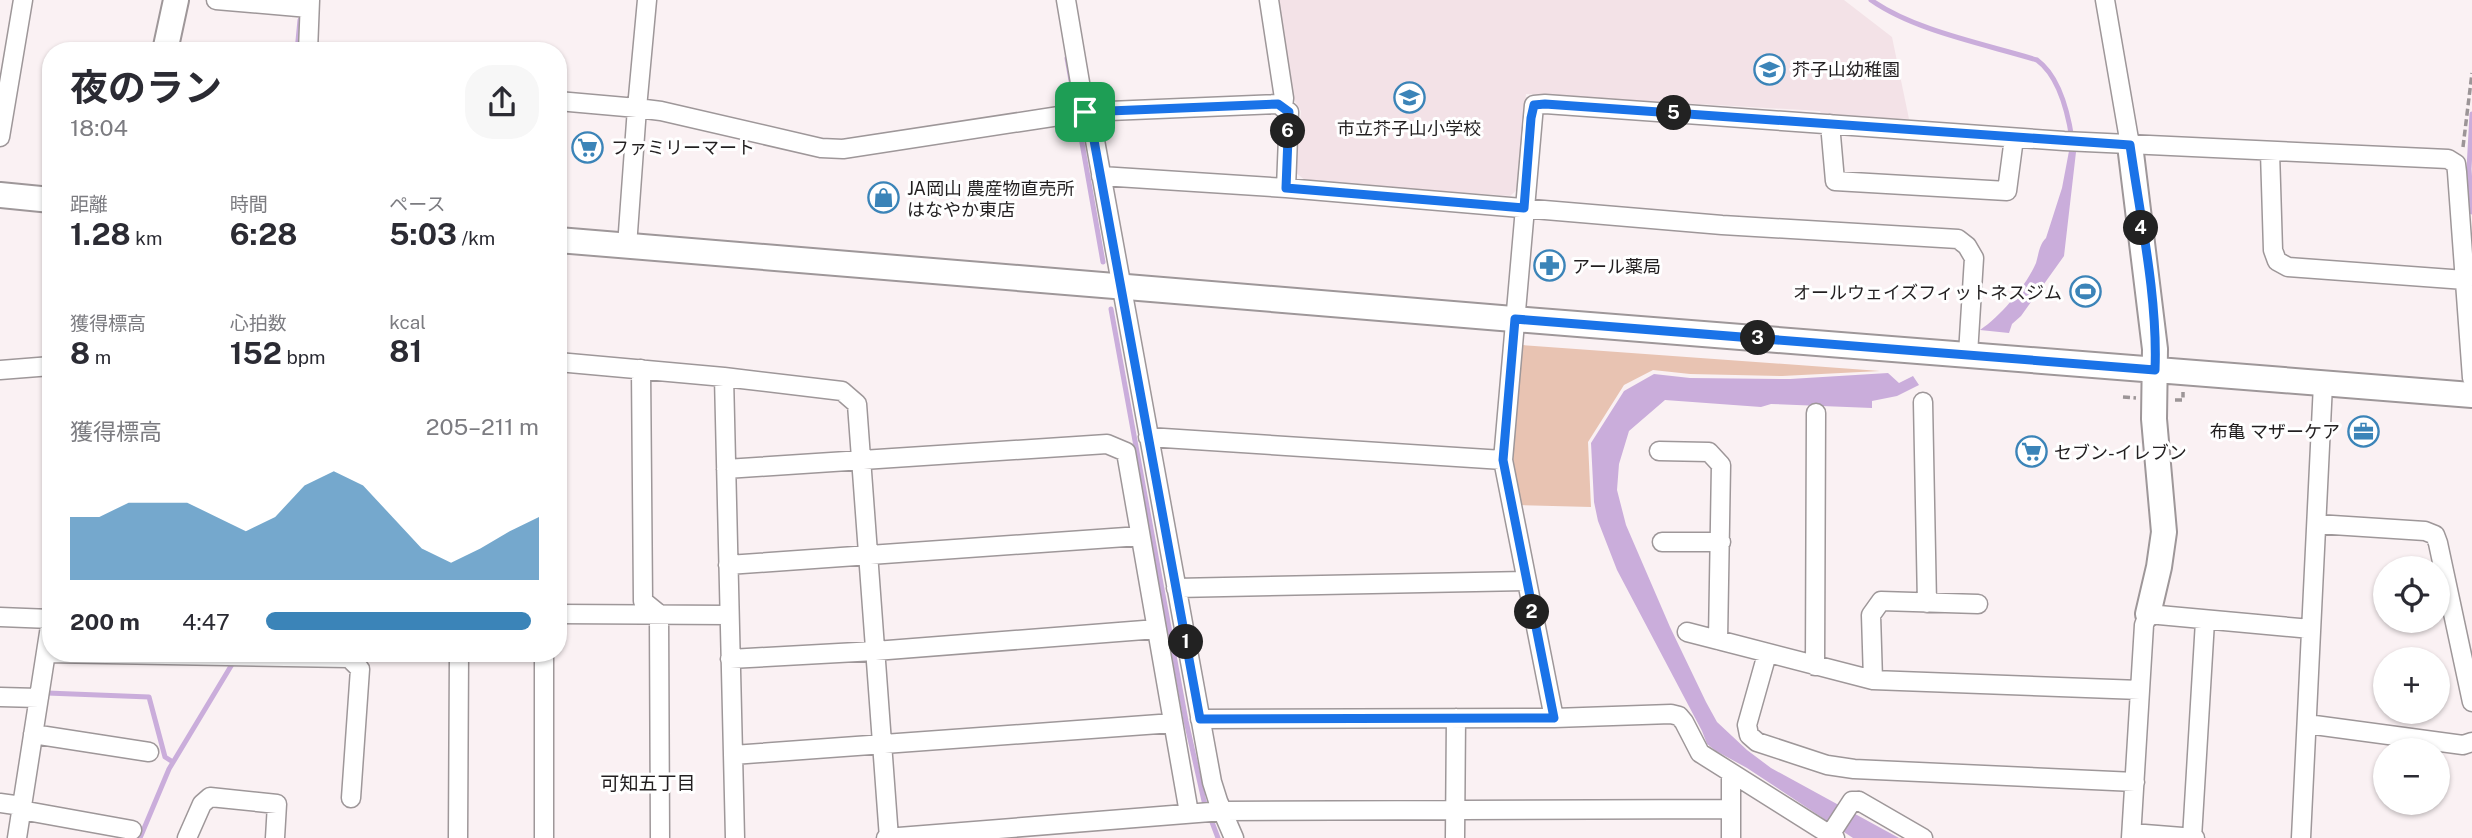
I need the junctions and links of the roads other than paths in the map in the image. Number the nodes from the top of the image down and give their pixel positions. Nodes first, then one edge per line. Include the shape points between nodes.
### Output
1 (23, 0) edge
2 (176, 0) edge
3 (216, 0) edge
4 (647, 0) edge
5 (1066, 0) edge
6 (1269, 0) edge
7 (2105, 0) edge
8 (310, 4) edge
9 (167, 42) edge
10 (308, 42) edge
11 (567, 102) edge
12 (636, 108) junction
13 (1283, 108) junction
14 (1078, 113) junction
15 (1830, 124) junction
16 (0, 137) edge
17 (2014, 138) junction
18 (2130, 145) junction
19 (2270, 152) junction
20 (1101, 176) junction
21 (1286, 188) junction
22 (0, 195) edge
23 (42, 199) edge
24 (2466, 199) edge
25 (1524, 208) junction
26 (567, 241) edge
27 (627, 246) junction
28 (2465, 280) junction
29 (1120, 285) junction
30 (1515, 319) junction
31 (1968, 354) junction
32 (567, 363) edge
33 (42, 367) edge
34 (641, 369) junction
35 (0, 370) edge
36 (2155, 370) junction
37 (724, 377) junction
38 (2472, 379) edge
39 (2323, 384) junction
40 (2472, 395) edge
41 (1923, 402) dead end
42 (1816, 413) dead end
43 (1147, 437) junction
44 (1659, 450) dead end
45 (1503, 460) junction
46 (862, 461) junction
47 (726, 469) junction
48 (2317, 524) junction
49 (1140, 536) junction
50 (1662, 542) dead end
51 (1721, 542) junction
52 (868, 555) junction
53 (728, 565) junction
54 (1526, 581) junction
55 (1175, 588) junction
56 (1927, 603) junction
57 (1978, 604) dead end
58 (567, 614) edge
59 (659, 614) junction
60 (2148, 614) junction
61 (729, 615) junction
62 (0, 617) edge
63 (42, 619) edge
64 (2205, 621) junction
65 (1157, 629) junction
66 (2311, 629) junction
67 (1687, 632) dead end
68 (1718, 640) junction
69 (875, 651) junction
70 (1767, 654) junction
71 (730, 659) junction
72 (45, 662) edge
73 (353, 662) edge
74 (459, 662) edge
75 (544, 662) edge
76 (1815, 666) junction
77 (1873, 680) junction
78 (2140, 690) junction
79 (0, 697) edge
80 (39, 698) junction
81 (2472, 702) edge
82 (1456, 718) junction
83 (1554, 718) junction
84 (1200, 719) junction
85 (1173, 723) junction
86 (2307, 724) junction
87 (33, 734) junction
88 (2472, 742) edge
89 (882, 743) junction
90 (149, 752) dead end
91 (733, 755) junction
92 (1860, 770) junction
93 (1731, 774) junction
94 (2135, 782) junction
95 (351, 799) dead end
96 (0, 803) edge
97 (1853, 803) junction
98 (22, 808) junction
99 (1456, 809) junction
100 (1731, 809) junction
101 (1206, 812) junction
102 (132, 830) dead end
103 (1831, 835) edge
104 (2132, 835) edge
105 (17, 838) edge
106 (187, 838) edge
107 (275, 838) edge
108 (458, 838) edge
109 (544, 838) edge
110 (660, 838) edge
111 (735, 838) edge
112 (888, 838) edge
113 (1234, 838) edge
114 (1455, 838) edge
115 (1731, 838) edge
116 (1923, 838) edge
117 (2194, 838) edge
118 (2301, 838) edge

1 - 16 street
2 - 9 street
3 - 8 street
4 - 12 street
5 - 14 street
6 - 13 street
7 - 18 street
8 - 10 street
11 - 12 street
12 - 14 street via 843,149
12 - 27 street
13 - 14 street via 1278,104
13 - 21 street via 1289,112
14 - 20 street via 1091,124
15 - 17 street
15 - 17 street via 1835,181 2007,191
15 - 25 street via 1534,105
17 - 18 street
18 - 19 street
18 - 36 street
19 - 24 street via 2448,159 2456,164
19 - 28 street via 2277,261 2288,267
20 - 21 street
20 - 29 street
21 - 25 street
22 - 23 street
24 - 28 street
25 - 30 street
25 - 31 street via 1958,239 1974,258
26 - 27 street
27 - 29 street
28 - 38 street
29 - 30 street
29 - 43 street
30 - 31 street
30 - 45 street
31 - 36 street
32 - 34 street
33 - 35 street
34 - 37 street
34 - 59 street via 643,601
36 - 39 street
36 - 60 street via 2154,419 2164,531
37 - 46 street via 842,391 857,404
37 - 47 street
39 - 40 street
39 - 48 street
41 - 56 street
42 - 76 street
43 - 45 street
43 - 55 street
44 - 51 street via 1709,452 1721,465
45 - 54 street
46 - 47 street
46 - 49 street via 1107,444 1126,452
46 - 52 street
47 - 53 street
48 - 66 street
48 - 81 street via 2435,535
49 - 52 street
49 - 65 street
50 - 51 street
51 - 68 street
52 - 53 street
52 - 69 street
53 - 61 street
54 - 55 street
54 - 83 street
55 - 84 street
56 - 57 street
56 - 77 street via 1881,601 1871,615
58 - 59 street
59 - 61 street
59 - 110 street
60 - 64 street
60 - 78 street
61 - 71 street
62 - 63 street
64 - 66 street
64 - 117 street
65 - 69 street
65 - 85 street
66 - 86 street
67 - 68 street
68 - 70 street
69 - 71 street
69 - 89 street
70 - 76 street
70 - 92 street via 1747,725 1749,736 1827,765
71 - 91 street
72 - 80 street
73 - 95 street via 360,669
74 - 108 street
75 - 109 street
76 - 77 street
77 - 78 street
78 - 94 street
79 - 80 street
80 - 87 street
82 - 83 street
82 - 84 street
82 - 99 street
83 - 93 street via 1679,716 1700,753
84 - 101 street via 1218,802
85 - 89 street
85 - 101 street
86 - 88 street via 2463,745
86 - 118 street
87 - 90 street
87 - 98 street
89 - 91 street
89 - 112 street
91 - 111 street
92 - 94 street
92 - 97 street
93 - 100 street
93 - 103 street
94 - 104 street
96 - 98 street
97 - 103 street
97 - 116 street
98 - 102 street
98 - 105 street
99 - 100 street
99 - 101 street
99 - 114 street
100 - 115 street
101 - 112 street
101 - 113 street
104 - 117 street
106 - 107 street via 202,804 210,797 277,804

